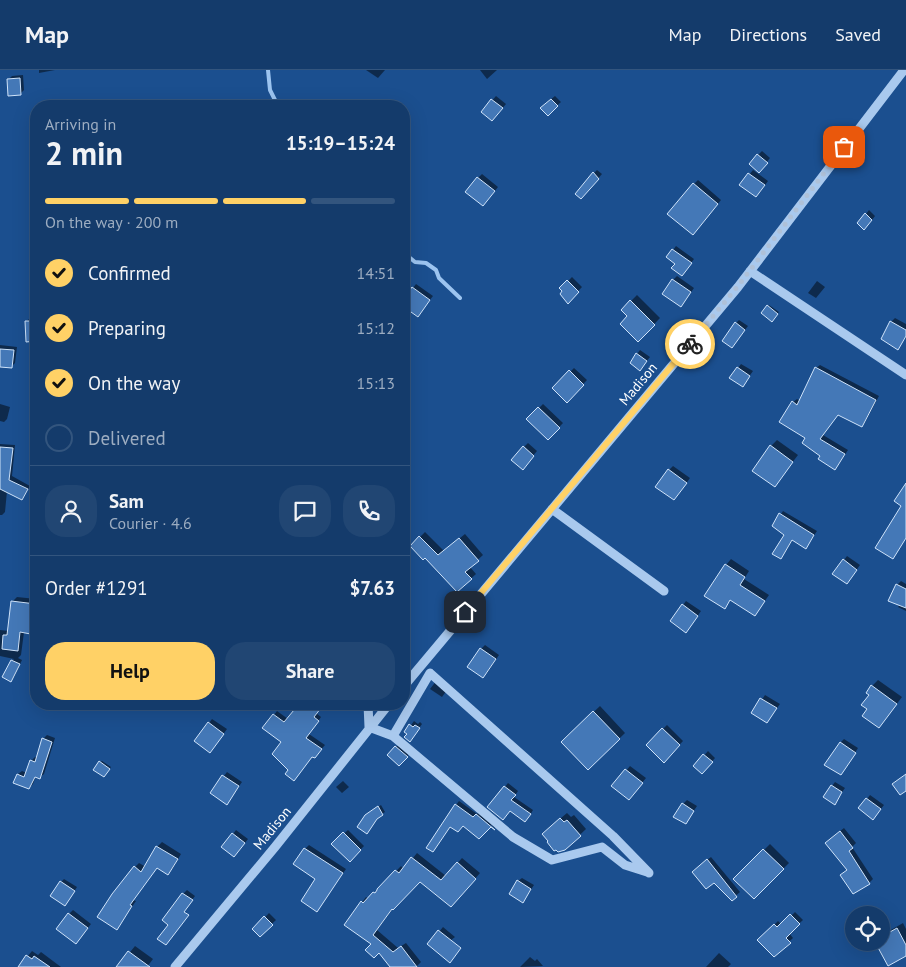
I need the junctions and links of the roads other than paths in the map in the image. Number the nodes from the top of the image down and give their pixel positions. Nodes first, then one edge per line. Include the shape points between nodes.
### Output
1 (904, 70) edge
2 (750, 271) junction
3 (906, 375) edge
4 (552, 509) junction
5 (664, 591) dead end
6 (410, 679) edge
7 (410, 708) edge
8 (368, 710) edge
9 (384, 710) edge
10 (409, 710) edge
11 (369, 727) junction
12 (393, 736) junction
13 (175, 967) edge

1 - 2 street, Madison
2 - 3 street
2 - 4 street, Madison
4 - 5 street
4 - 6 street, Madison
7 - 12 street via 430,674 606,830 649,873 625,865 602,847 552,860 513,838
8 - 11 street
9 - 11 street, Madison
10 - 12 street
11 - 12 street
11 - 13 street, Madison

